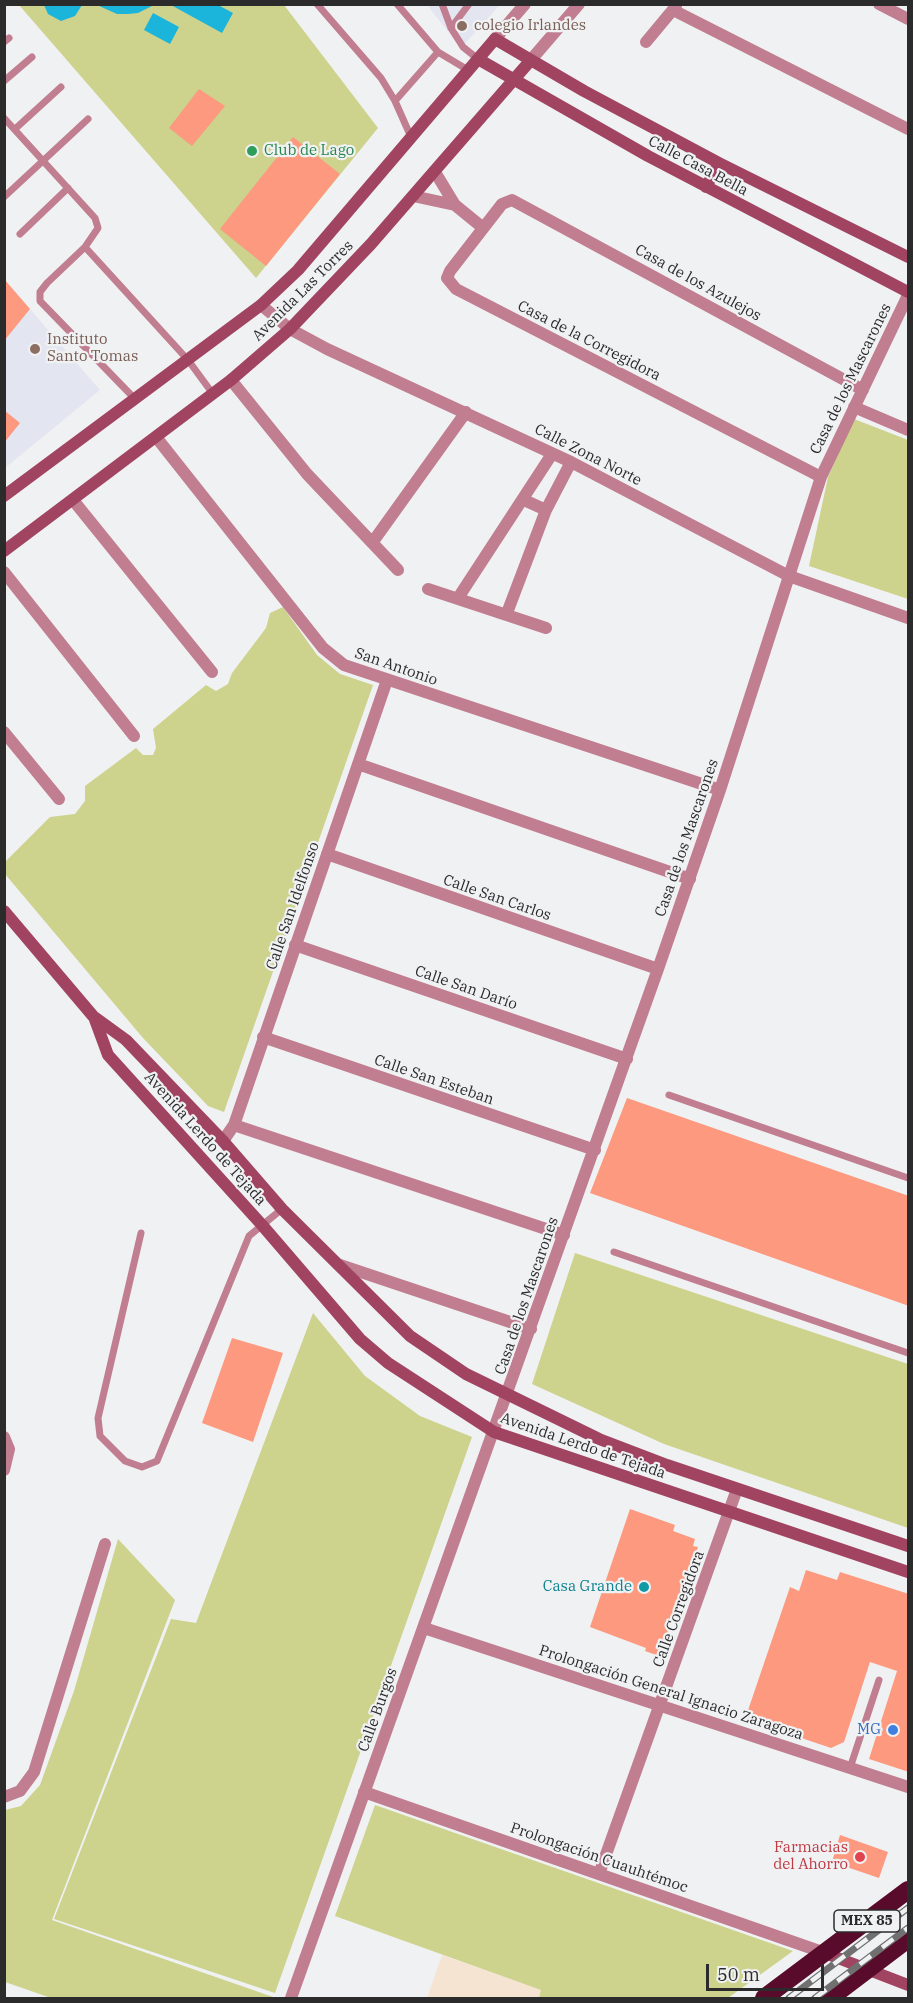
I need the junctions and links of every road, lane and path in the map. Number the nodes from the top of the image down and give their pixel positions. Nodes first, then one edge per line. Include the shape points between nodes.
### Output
1 (317, 4) edge
2 (397, 4) edge
3 (442, 4) edge
4 (469, 4) edge
5 (525, 4) edge
6 (579, 4) edge
7 (879, 4) edge
8 (675, 7) edge
9 (909, 19) edge
10 (451, 28) junction
11 (495, 39) junction
12 (646, 42) dead end
13 (438, 52) junction
14 (32, 57) dead end
15 (478, 59) junction
16 (531, 61) junction
17 (468, 70) junction
18 (514, 80) junction
19 (4, 81) edge
20 (61, 87) dead end
21 (395, 100) junction
22 (4, 118) edge
23 (88, 119) dead end
24 (15, 129) junction
25 (909, 129) edge
26 (411, 137) junction
27 (43, 161) junction
28 (719, 162) junction
29 (435, 172) junction
30 (706, 187) junction
31 (68, 188) junction
32 (413, 196) junction
33 (4, 197) edge
34 (519, 202) joint
35 (455, 205) junction
36 (482, 227) junction
37 (20, 234) dead end
38 (85, 247) junction
39 (909, 257) edge
40 (909, 294) edge
41 (261, 305) junction
42 (290, 329) junction
43 (188, 360) junction
44 (231, 380) junction
45 (863, 390) junction
46 (213, 394) junction
47 (135, 399) junction
48 (854, 407) junction
49 (466, 412) junction
50 (909, 430) edge
51 (156, 437) junction
52 (552, 454) junction
53 (571, 462) junction
54 (821, 477) junction
55 (4, 496) edge
56 (73, 500) junction
57 (524, 500) junction
58 (546, 510) junction
59 (372, 543) junction
60 (4, 551) edge
61 (398, 570) dead end
62 (4, 572) edge
63 (789, 576) junction
64 (428, 589) dead end
65 (458, 598) junction
66 (507, 613) junction
67 (909, 618) edge
68 (546, 628) dead end
69 (212, 672) dead end
70 (387, 680) junction
71 (4, 732) edge
72 (134, 736) dead end
73 (358, 764) junction
74 (720, 790) junction
75 (59, 799) dead end
76 (327, 854) junction
77 (690, 879) junction
78 (4, 911) edge
79 (295, 945) junction
80 (658, 969) junction
81 (93, 1016) junction
82 (263, 1037) junction
83 (627, 1059) junction
84 (669, 1095) dead end
85 (234, 1125) junction
86 (223, 1141) junction
87 (595, 1150) junction
88 (909, 1178) edge
89 (282, 1209) junction
90 (262, 1225) junction
91 (141, 1233) dead end
92 (564, 1235) junction
93 (614, 1252) dead end
94 (340, 1264) junction
95 (531, 1329) junction
96 (909, 1353) edge
97 (507, 1396) junction
98 (494, 1431) junction
99 (6, 1438) edge
100 (4, 1470) edge
101 (737, 1489) junction
102 (729, 1513) junction
103 (105, 1544) dead end
104 (909, 1546) edge
105 (909, 1572) edge
106 (423, 1628) junction
107 (879, 1680) dead end
108 (660, 1705) junction
109 (850, 1768) junction
110 (909, 1787) edge
111 (364, 1792) junction
112 (4, 1797) edge
113 (599, 1874) junction
114 (909, 1890) edge
115 (909, 1939) edge
116 (825, 1953) junction
117 (867, 1970) junction
118 (909, 1985) edge
119 (291, 1998) edge
120 (764, 1998) edge
121 (830, 1998) edge

1 - 21 lane via 381,78
2 - 13 lane
3 - 10 lane
4 - 10 lane
5 - 11 street, Avenida Las Torres
6 - 16 street, Avenida Las Torres
7 - 9 street
8 - 12 street
8 - 25 street
10 - 15 lane via 463,47
11 - 15 street, Avenida Las Torres
11 - 16 street, Calle Casa Bella
13 - 17 lane
13 - 21 lane
14 - 19 lane
15 - 17 street, Avenida Las Torres
15 - 18 street, Calle Casa Bella
16 - 18 street, Avenida Las Torres
16 - 28 street, Calle Casa Bella
17 - 26 street, Avenida Las Torres
18 - 29 street, Avenida Las Torres
18 - 30 street, Calle Casa Bella
20 - 24 lane
21 - 26 lane
22 - 24 lane
23 - 27 lane
24 - 27 lane
26 - 41 street, Avenida Las Torres via 298,270
27 - 31 lane
27 - 33 lane
28 - 30 street
28 - 39 street, Calle Casa Bella
29 - 32 street, Avenida Las Torres
29 - 35 street
30 - 40 street, Calle Casa Bella
31 - 37 lane
31 - 38 lane via 95,218 98,228
32 - 35 street
32 - 42 street, Avenida Las Torres
34 - 36 street, Casa de la Corregidora via 507,200
34 - 45 street, Casa de los Azulejos
35 - 36 street
36 - 54 street, Casa de la Corregidora via 447,278 456,289
38 - 43 lane
38 - 47 lane via 47,283 40,292 40,301
40 - 45 street, Casa de los Mascarones
41 - 42 street, Calle Zona Norte
41 - 43 street, Avenida Las Torres
42 - 44 street, Avenida Las Torres
42 - 49 street, Calle Zona Norte
43 - 46 lane
43 - 47 street, Avenida Las Torres
44 - 46 street, Avenida Las Torres
44 - 59 street via 307,474
45 - 48 street, Casa de los Mascarones
46 - 51 street, Avenida Las Torres
47 - 55 street, Avenida Las Torres
48 - 50 street
48 - 54 street, Casa de los Mascarones
49 - 52 street, Calle Zona Norte
49 - 59 street
51 - 56 street, Avenida Las Torres
51 - 70 street, San Antonio via 323,648 344,665
52 - 53 street, Calle Zona Norte
52 - 57 street
53 - 58 street
53 - 63 street, Calle Zona Norte
54 - 63 street, Casa de los Mascarones
56 - 60 street, Avenida Las Torres
56 - 69 street
57 - 58 street
57 - 65 street
58 - 66 street
59 - 61 street
62 - 72 street
63 - 67 street, Calle Zona Norte
63 - 74 street, Casa de los Mascarones
64 - 65 street
65 - 66 street
66 - 68 street
70 - 73 street, Calle San Idelfonso
70 - 74 street, San Antonio
71 - 75 street
73 - 76 street, Calle San Idelfonso
73 - 77 street
74 - 77 street, Casa de los Mascarones
76 - 79 street, Calle San Idelfonso
76 - 80 street, Calle San Carlos
77 - 80 street, Casa de los Mascarones
78 - 81 street, Avenida Lerdo de Tejada
79 - 82 street, Calle San Idelfonso
79 - 83 street, Calle San Darío
80 - 83 street, Casa de los Mascarones
81 - 86 street, Avenida Lerdo de Tejada via 126,1040
81 - 90 street, Avenida Lerdo de Tejada via 108,1055
82 - 85 street, Calle San Idelfonso
82 - 87 street, Calle San Esteban
83 - 87 street, Casa de los Mascarones
84 - 88 lane
85 - 86 street, Calle San Idelfonso
85 - 92 street
86 - 89 street, Avenida Lerdo de Tejada
87 - 92 street, Casa de los Mascarones
89 - 90 lane
89 - 94 street, Avenida Lerdo de Tejada
90 - 91 lane via 249,1236 157,1461 142,1467 125,1461 100,1436 99,1418
90 - 98 street, Avenida Lerdo de Tejada via 360,1339 388,1363
92 - 95 street, Casa de los Mascarones
93 - 96 lane
94 - 95 street
94 - 97 street, Avenida Lerdo de Tejada via 410,1336
95 - 97 street, Casa de los Mascarones
97 - 98 street, Casa de los Mascarones
97 - 101 street, Avenida Lerdo de Tejada via 599,1439
98 - 102 street, Avenida Lerdo de Tejada
98 - 106 street, Calle Burgos
99 - 100 street via 9,1456
101 - 102 street, Calle Corregidora
101 - 104 street, Avenida Lerdo de Tejada
102 - 105 street, Avenida Lerdo de Tejada
102 - 108 street, Calle Corregidora
103 - 112 street via 34,1772 20,1791
106 - 108 street, Prolongación General Ignacio Zaragoza
106 - 111 street, Calle Burgos
107 - 109 lane
108 - 109 street, Prolongación General Ignacio Zaragoza
108 - 113 street, Calle Corregidora
109 - 110 street, Prolongación General Ignacio Zaragoza
111 - 113 street, Prolongación Cuauhtémoc
111 - 119 street, Calle Burgos
113 - 116 street, Prolongación Cuauhtémoc
114 - 116 highway, MEX 85
115 - 117 highway, MEX 85
116 - 117 street
116 - 120 highway, MEX 85
117 - 118 street
117 - 121 highway, MEX 85

